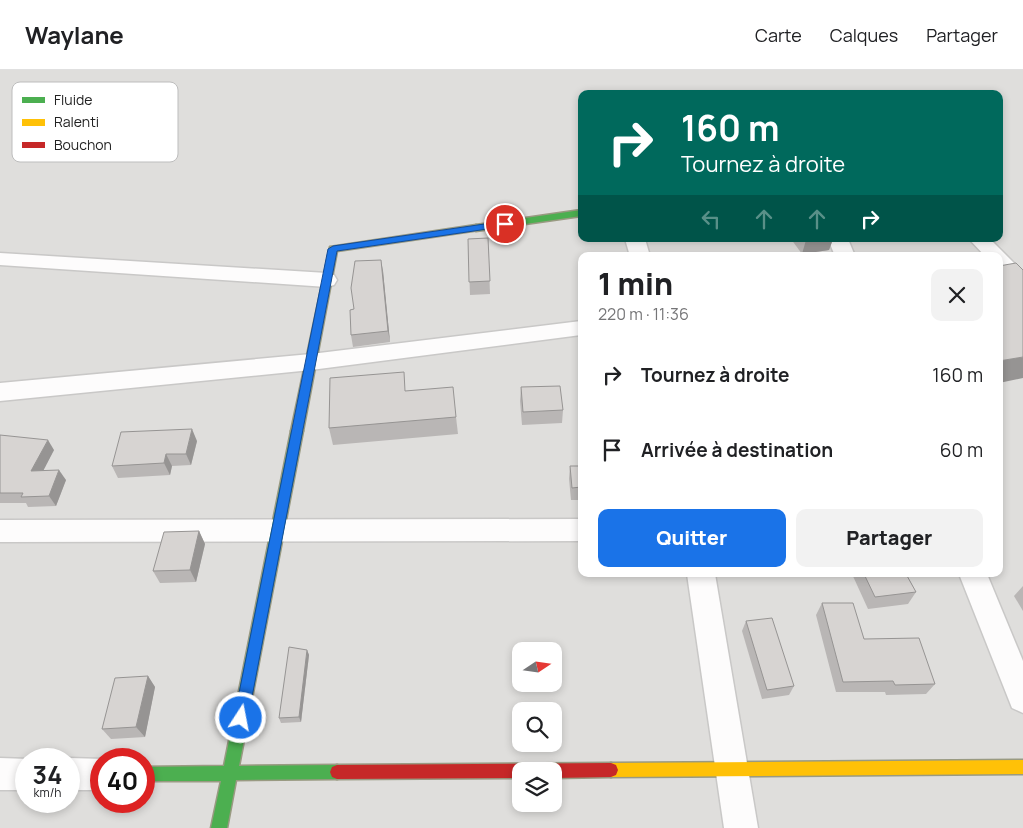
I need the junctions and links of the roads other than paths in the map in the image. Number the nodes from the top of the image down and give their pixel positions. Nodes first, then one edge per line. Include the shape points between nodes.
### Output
1 (578, 213) edge
2 (982, 242) edge
3 (992, 252) edge
4 (0, 259) edge
5 (327, 280) junction
6 (578, 328) edge
7 (311, 362) junction
8 (0, 392) edge
9 (578, 530) edge
10 (0, 531) edge
11 (278, 531) junction
12 (701, 577) edge
13 (974, 577) edge
14 (1023, 698) edge
15 (1023, 766) edge
16 (732, 769) junction
17 (0, 774) edge
18 (15, 774) edge
19 (155, 774) edge
20 (230, 774) junction
21 (219, 828) edge
22 (741, 828) edge

1 - 5 street via 333,249
2 - 3 street
4 - 5 street
5 - 7 street
6 - 7 street
7 - 8 street
7 - 11 street
9 - 11 street
10 - 11 street
11 - 20 street
12 - 16 street
13 - 14 street
15 - 16 street
16 - 20 street
16 - 22 street
17 - 18 street
19 - 20 street
20 - 21 street

